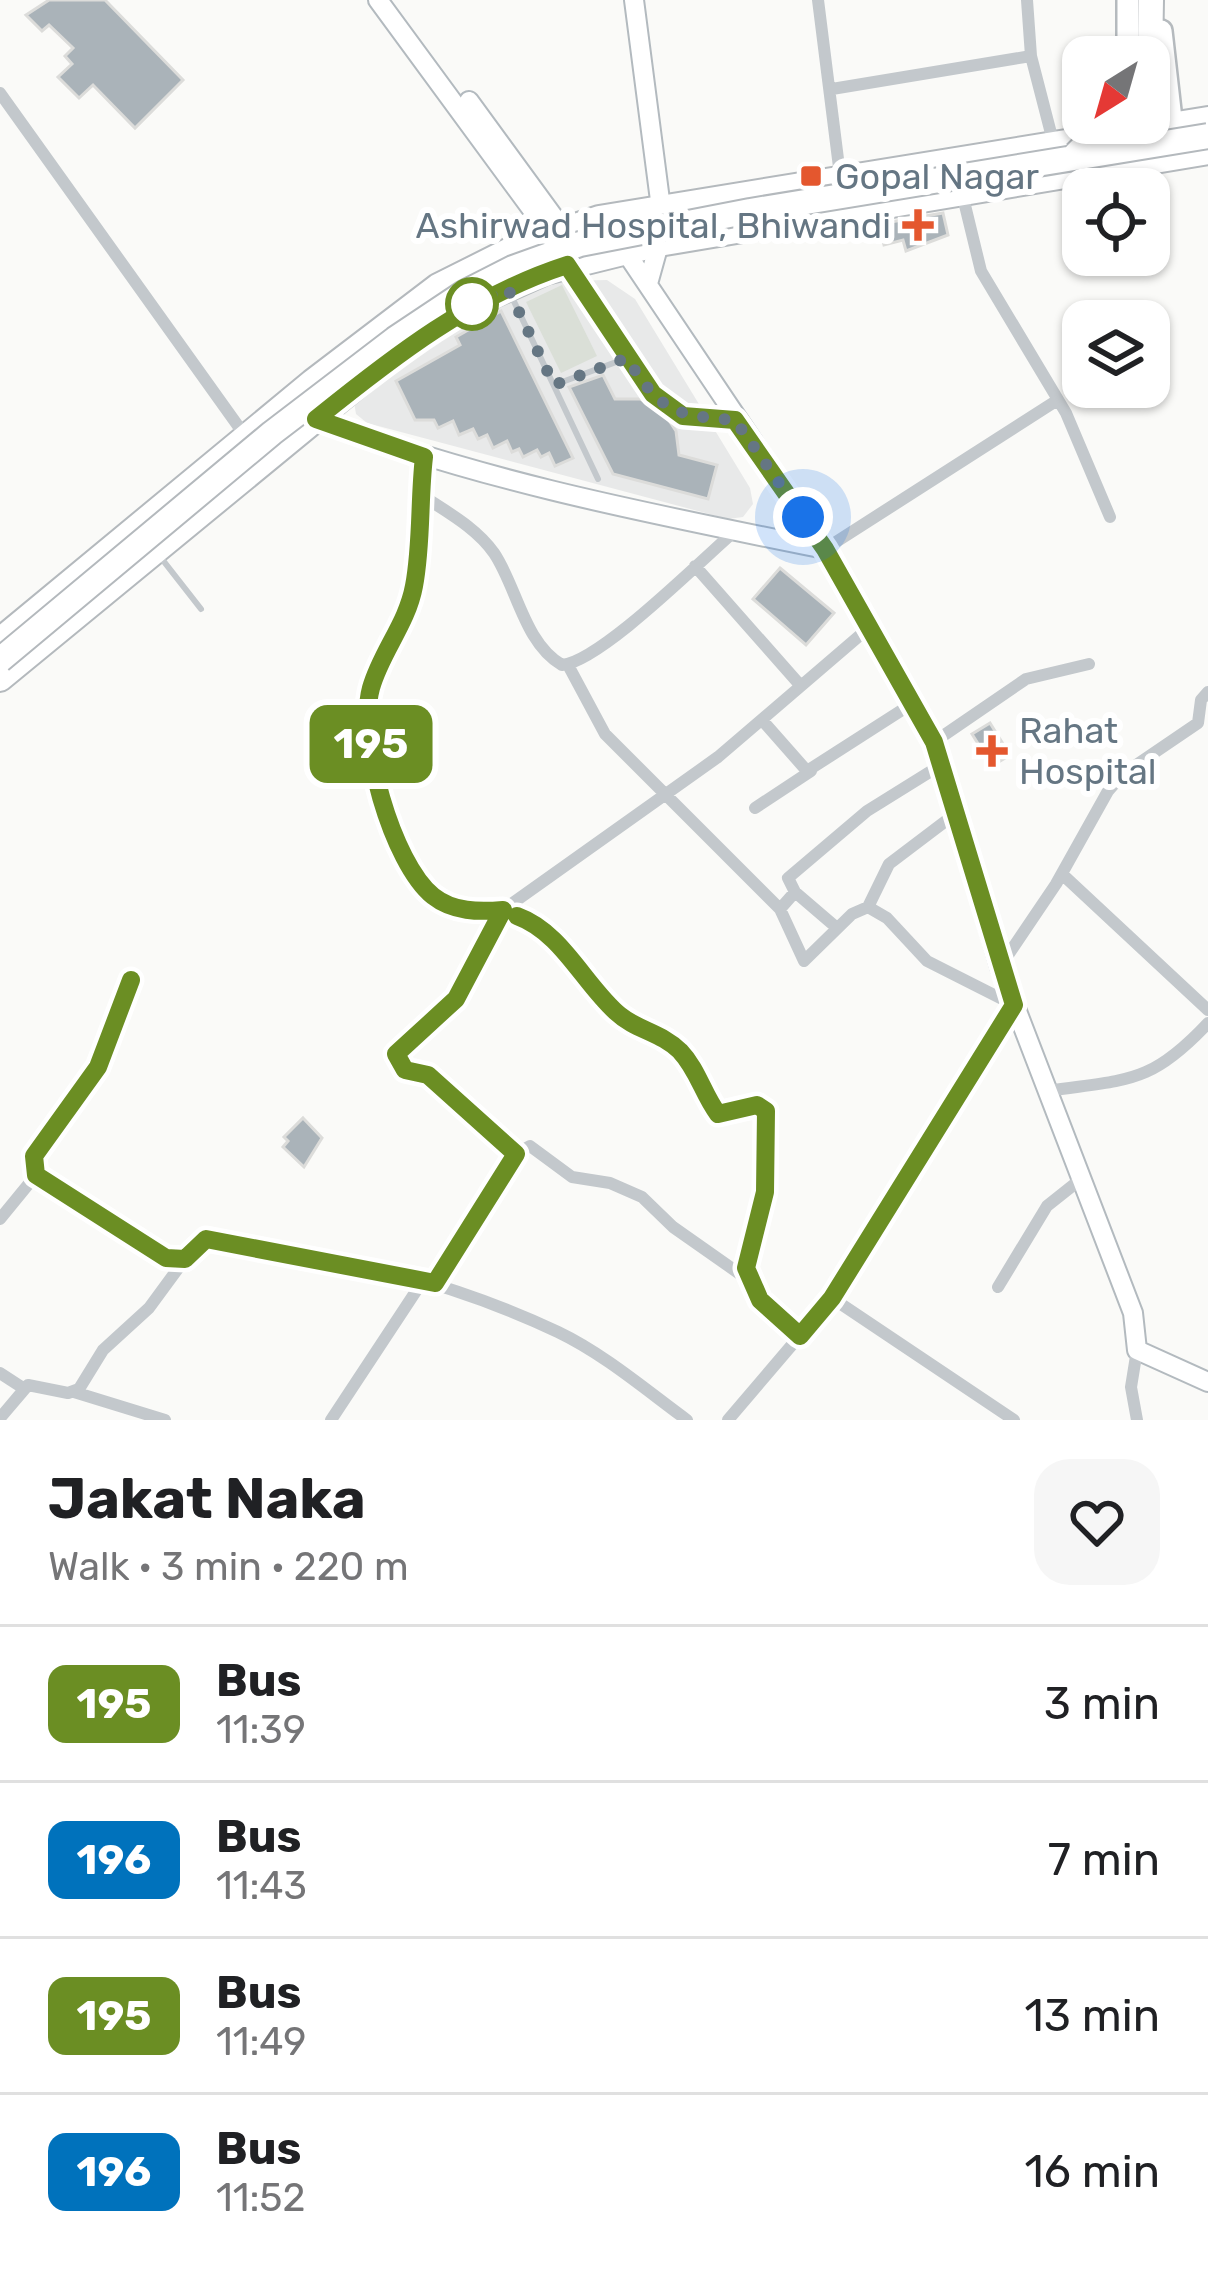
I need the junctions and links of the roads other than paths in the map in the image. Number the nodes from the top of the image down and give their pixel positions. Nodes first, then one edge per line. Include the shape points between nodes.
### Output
1 (634, 0) edge
2 (818, 0) edge
3 (1027, 0) edge
4 (1133, 0) edge
5 (1151, 0) edge
6 (1161, 0) edge
7 (386, 2) edge
8 (1132, 36) edge
9 (1148, 36) edge
10 (1162, 36) edge
11 (1031, 56) junction
12 (832, 89) junction
13 (0, 93) edge
14 (1208, 119) edge
15 (1170, 123) edge
16 (1170, 130) edge
17 (1208, 136) edge
18 (1084, 144) edge
19 (1084, 144) edge
20 (1135, 144) edge
21 (1159, 144) edge
22 (1065, 150) junction
23 (1208, 152) edge
24 (1173, 158) junction
25 (959, 162) junction
26 (1129, 164) junction
27 (841, 182) junction
28 (962, 192) junction
29 (661, 208) junction
30 (844, 212) junction
31 (618, 215) junction
32 (559, 231) junction
33 (659, 244) junction
34 (622, 252) junction
35 (572, 266) junction
36 (649, 280) junction
37 (508, 289) junction
38 (627, 358) junction
39 (554, 385) junction
40 (1056, 400) junction
41 (284, 406) junction
42 (316, 419) junction
43 (735, 420) junction
44 (247, 438) junction
45 (424, 457) junction
46 (264, 463) junction
47 (598, 479) dead end
48 (420, 494) junction
49 (1110, 517) dead end
50 (735, 531) junction
51 (825, 549) junction
52 (155, 552) junction
53 (694, 566) junction
54 (201, 609) dead end
55 (872, 625) junction
56 (0, 640) edge
57 (0, 660) edge
58 (1089, 664) dead end
59 (568, 665) junction
60 (0, 679) edge
61 (800, 686) junction
62 (1208, 692) edge
63 (913, 704) junction
64 (762, 720) junction
65 (1205, 720) edge
66 (934, 742) junction
67 (940, 765) junction
68 (812, 770) junction
69 (664, 797) junction
70 (755, 808) dead end
71 (955, 814) junction
72 (1062, 874) junction
73 (795, 892) junction
74 (868, 907) junction
75 (503, 910) junction
76 (780, 910) junction
77 (838, 928) junction
78 (1000, 967) junction
79 (131, 980) dead end
80 (1014, 1005) junction
81 (1208, 1010) edge
82 (1208, 1023) edge
83 (1048, 1091) junction
84 (516, 1154) junction
85 (36, 1175) junction
86 (1081, 1179) junction
87 (0, 1220) edge
88 (185, 1259) junction
89 (748, 1280) junction
90 (429, 1281) junction
91 (998, 1287) dead end
92 (832, 1298) junction
93 (800, 1336) junction
94 (1138, 1350) junction
95 (0, 1373) edge
96 (1208, 1382) edge
97 (23, 1388) junction
98 (74, 1393) junction
99 (0, 1418) edge
100 (165, 1420) edge
101 (331, 1420) edge
102 (687, 1420) edge
103 (728, 1420) edge
104 (1014, 1420) edge
105 (1137, 1420) edge

1 - 29 street
2 - 12 street
3 - 11 street
4 - 8 highway
5 - 9 highway
6 - 10 main road
7 - 32 street
11 - 12 street
11 - 22 street
12 - 27 street
13 - 44 street
14 - 15 highway
16 - 17 highway, bridge
18 - 22 highway, bridge
19 - 22 highway, bridge
20 - 26 main road
21 - 24 main road
22 - 25 highway
22 - 57 highway, bridge via 580,244 513,268 343,379
23 - 24 highway
24 - 26 highway
25 - 27 highway
25 - 28 street
26 - 28 highway
27 - 29 highway
27 - 30 street
28 - 30 highway
28 - 40 street via 981,271
29 - 31 highway
29 - 33 street
30 - 33 highway
31 - 32 highway
31 - 34 street
32 - 35 street
32 - 41 highway via 438,286
33 - 34 highway
33 - 36 street
34 - 35 highway
34 - 36 street
35 - 37 highway
35 - 38 lane
36 - 43 street
37 - 39 lane
37 - 42 highway via 467,307
38 - 39 lane
38 - 43 lane via 653,394 683,416
39 - 47 lane
40 - 49 street
40 - 51 street
41 - 42 street
41 - 44 highway
42 - 45 street
42 - 46 highway
43 - 51 street
44 - 46 street
44 - 56 highway
45 - 48 street
45 - 50 street
46 - 52 highway
48 - 59 street via 485,541 539,641
48 - 75 street via 412,594 370,691 369,736 399,848 420,882 457,908
50 - 51 street
50 - 53 street
51 - 55 street
52 - 54 lane
52 - 60 highway
53 - 59 street
53 - 61 street
55 - 61 street
55 - 63 street
58 - 66 street via 1026,679
59 - 69 street via 604,734
61 - 64 street
62 - 65 street via 1201,700
63 - 66 street
63 - 68 street
64 - 68 street
64 - 69 street
65 - 72 street via 1123,774
66 - 67 street
67 - 71 street
67 - 73 street via 867,811 788,878
68 - 70 street
69 - 75 street
69 - 76 street
71 - 74 street via 889,864
71 - 78 street
72 - 78 street
72 - 81 street
73 - 76 street
73 - 77 street
74 - 77 street
74 - 80 street via 927,961
75 - 84 street via 456,999 396,1059 428,1075
75 - 89 street via 539,924 616,1012 679,1050 718,1114 757,1105 766,1111 765,1192
76 - 77 street via 804,961
78 - 80 street
79 - 85 street via 98,1067 34,1156
80 - 83 street
80 - 92 street
82 - 83 street via 1152,1072
83 - 86 street
84 - 89 street via 530,1146 572,1177 628,1189
84 - 90 street
85 - 87 street
85 - 88 street via 158,1255
86 - 91 street via 1047,1206
86 - 94 street via 1133,1313
88 - 90 street via 206,1239
88 - 98 street
89 - 93 street
90 - 101 street
90 - 102 street via 558,1332
92 - 93 street
92 - 104 street
93 - 103 street
94 - 96 street
94 - 105 street via 1131,1387
95 - 97 street
97 - 98 street
97 - 99 street
98 - 100 street

